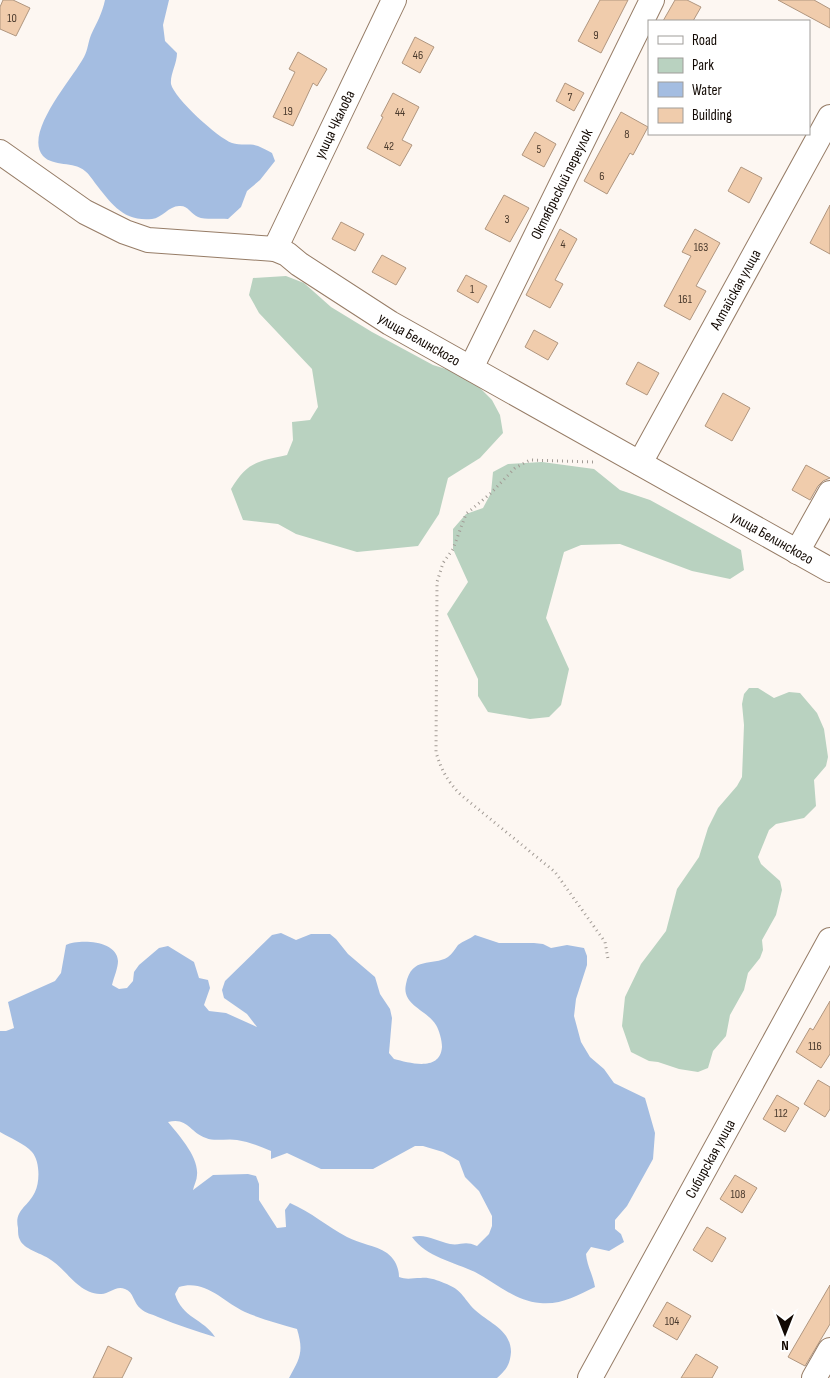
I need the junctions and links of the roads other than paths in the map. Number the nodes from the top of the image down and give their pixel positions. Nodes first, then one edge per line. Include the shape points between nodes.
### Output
1 (394, 0) edge
2 (652, 0) edge
3 (830, 117) edge
4 (0, 152) edge
5 (275, 249) junction
6 (471, 368) junction
7 (640, 463) junction
8 (830, 493) edge
9 (797, 552) junction
10 (830, 570) edge
11 (830, 940) edge
12 (830, 1350) edge
13 (590, 1378) edge
14 (814, 1378) edge

1 - 5 street, улица Чкалова
2 - 6 street, Октябрьский переулок
3 - 7 street, Алтайская улица
4 - 5 street, улица Белинского via 85,212 125,232 148,240
5 - 6 street, улица Белинского via 288,254 390,323
6 - 7 street, улица Белинского
7 - 9 street, улица Белинского
8 - 9 street
9 - 10 street, улица Белинского
11 - 13 street, Сибирская улица
12 - 14 street

